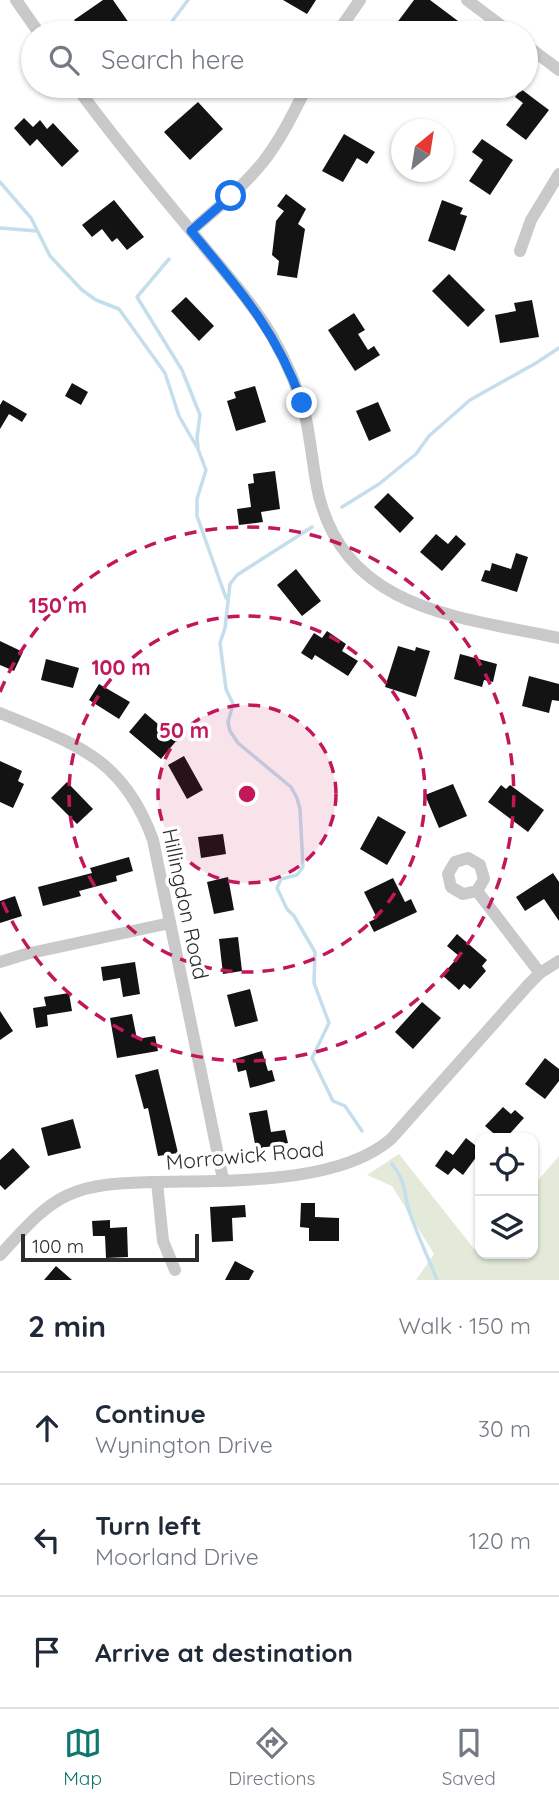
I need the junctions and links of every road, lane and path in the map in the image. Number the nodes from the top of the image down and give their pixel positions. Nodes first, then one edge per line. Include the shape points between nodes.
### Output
1 (16, 0) edge
2 (360, 0) edge
3 (467, 0) edge
4 (31, 21) edge
5 (345, 21) edge
6 (495, 21) edge
7 (538, 54) edge
8 (559, 70) edge
9 (86, 98) edge
10 (301, 98) edge
11 (559, 174) edge
12 (191, 231) junction
13 (520, 251) dead end
14 (559, 638) edge
15 (0, 713) edge
16 (477, 891) dead end
17 (170, 923) junction
18 (559, 961) edge
19 (0, 962) edge
20 (540, 973) junction
21 (222, 1180) junction
22 (157, 1182) junction
23 (0, 1255) edge
24 (175, 1270) dead end

1 - 4 street
2 - 5 street
3 - 6 street
7 - 8 street
9 - 12 street
10 - 12 street via 263,162
11 - 13 street via 531,220
12 - 14 street via 256,311 284,358 302,403 326,517 361,570 387,590 428,609
15 - 17 street, Hillingdon Road via 88,751 124,784 153,840
16 - 20 street
17 - 19 street
17 - 21 street, Hillingdon Road
18 - 20 street, Morrowick Road
20 - 21 street, Morrowick Road via 391,1139 371,1154 321,1171
21 - 22 street, Morrowick Road
22 - 23 street, Morrowick Road via 112,1184 68,1195 43,1211
22 - 24 street via 163,1241

